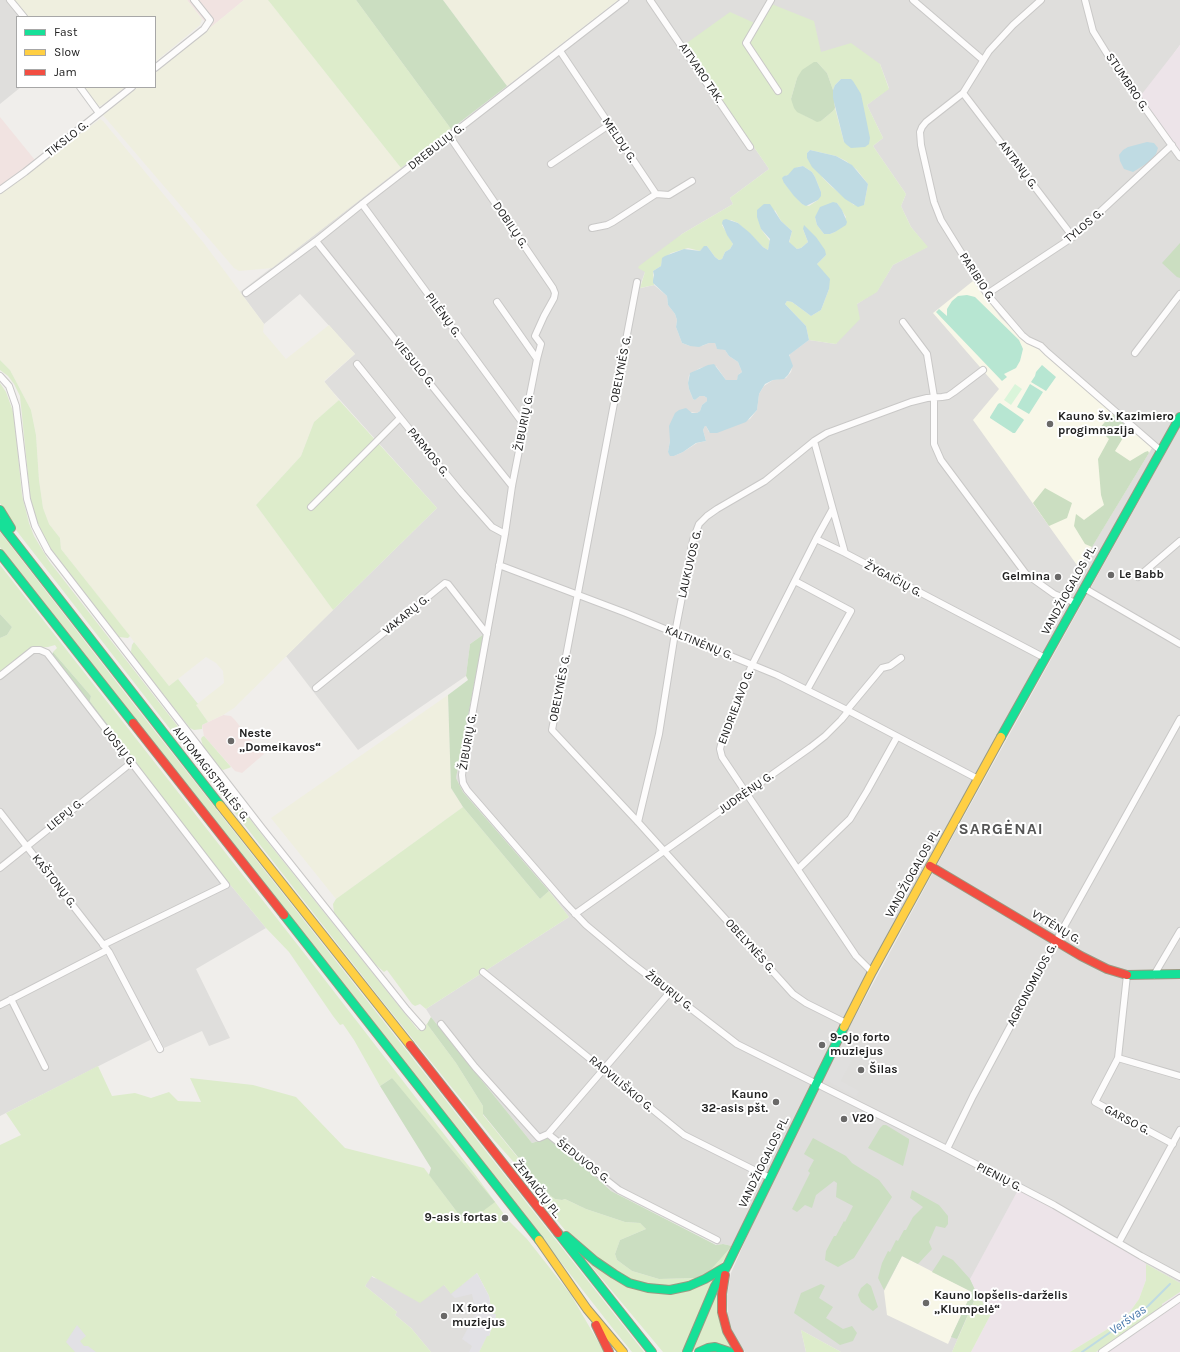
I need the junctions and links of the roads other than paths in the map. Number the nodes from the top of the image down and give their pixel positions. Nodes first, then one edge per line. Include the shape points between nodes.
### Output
1 (10, 0) edge
2 (194, 0) edge
3 (625, 0) edge
4 (650, 0) edge
5 (771, 0) edge
6 (1041, 0) edge
7 (1085, 0) edge
8 (916, 1) edge
9 (23, 16) edge
10 (560, 51) junction
11 (983, 60) junction
12 (156, 67) edge
13 (81, 88) edge
14 (131, 88) edge
15 (778, 91) dead end
16 (963, 93) junction
17 (100, 113) junction
18 (609, 125) junction
19 (450, 137) junction
20 (1172, 145) junction
21 (750, 147) dead end
22 (1180, 157) edge
23 (551, 164) dead end
24 (692, 181) dead end
25 (0, 190) edge
26 (656, 194) junction
27 (362, 204) junction
28 (592, 228) dead end
29 (1073, 237) junction
30 (316, 241) junction
31 (638, 282) dead end
32 (246, 293) dead end
33 (986, 294) junction
34 (1180, 294) edge
35 (497, 302) dead end
36 (544, 316) joint
37 (903, 322) dead end
38 (1135, 353) dead end
39 (537, 359) junction
40 (357, 364) dead end
41 (983, 370) dead end
42 (0, 376) edge
43 (934, 397) junction
44 (1180, 417) edge
45 (400, 418) junction
46 (524, 425) junction
47 (814, 441) junction
48 (1161, 451) junction
49 (512, 486) junction
50 (311, 507) dead end
51 (0, 510) edge
52 (832, 510) junction
53 (0, 523) edge
54 (505, 534) junction
55 (816, 539) junction
56 (1180, 541) edge
57 (844, 553) junction
58 (0, 554) edge
59 (499, 565) junction
60 (1138, 577) dead end
61 (794, 581) junction
62 (1084, 588) junction
63 (578, 595) junction
64 (1076, 604) junction
65 (675, 633) junction
66 (487, 634) junction
67 (1180, 644) edge
68 (901, 658) dead end
69 (1045, 658) junction
70 (752, 665) junction
71 (117, 673) junction
72 (0, 676) edge
73 (316, 688) dead end
74 (807, 690) junction
75 (847, 710) junction
76 (1180, 719) edge
77 (896, 737) junction
78 (131, 763) junction
79 (978, 779) junction
80 (746, 793) junction
81 (0, 812) edge
82 (638, 822) junction
83 (27, 846) junction
84 (664, 852) junction
85 (930, 866) junction
86 (0, 868) edge
87 (798, 869) junction
88 (575, 914) junction
89 (1180, 930) edge
90 (1056, 941) junction
91 (105, 948) junction
92 (483, 972) dead end
93 (872, 972) junction
94 (1180, 974) edge
95 (1127, 975) junction
96 (1154, 975) junction
97 (670, 992) junction
98 (10, 999) junction
99 (0, 1005) edge
100 (846, 1023) junction
101 (441, 1024) dead end
102 (422, 1027) dead end
103 (405, 1040) joint
104 (160, 1049) dead end
105 (1118, 1058) junction
106 (45, 1067) dead end
107 (604, 1070) junction
108 (1180, 1076) edge
109 (815, 1084) junction
110 (1180, 1130) edge
111 (548, 1134) junction
112 (1173, 1144) junction
113 (947, 1148) junction
114 (770, 1178) junction
115 (544, 1216) junction
116 (716, 1240) dead end
117 (1119, 1242) junction
118 (727, 1266) junction
119 (1180, 1277) edge
120 (1180, 1298) edge
121 (587, 1309) junction
122 (609, 1352) edge
123 (623, 1352) edge
124 (652, 1352) edge
125 (687, 1352) edge
126 (699, 1352) edge
127 (730, 1352) edge
128 (739, 1352) edge
129 (1102, 1352) edge

1 - 9 street
2 - 12 street via 210,20 204,28
3 - 10 street, DREBULIŲ G.
4 - 21 street, AITVARO TAK.
5 - 15 street via 746,43
6 - 11 street, PARIBIO G. via 1013,25
7 - 20 street, STUMBRO G. via 1094,32 1114,65
8 - 11 street
10 - 18 street, MELDŲ G.
10 - 19 street, DREBULIŲ G.
11 - 16 street, PARIBIO G.
13 - 17 street
14 - 17 street, TIKSLO G.
16 - 29 street, ANTANŲ G.
16 - 33 street, PARIBIO G. via 926,122 920,132 921,145 938,211
17 - 25 street, TIKSLO G.
18 - 23 street
18 - 26 street, MELDŲ G.
19 - 27 street, DREBULIŲ G.
19 - 36 street, DOBILŲ G. via 553,288 554,298
20 - 22 street, STUMBRO G.
20 - 29 street, TYLOS G.
24 - 26 street via 669,194
26 - 28 street via 613,222
27 - 30 street, DREBULIŲ G.
27 - 46 street, PILĖNŲ G.
29 - 33 street, TYLOS G.
30 - 32 street, DREBULIŲ G.
30 - 49 street, VIESULO G.
31 - 63 street, OBELYNĖS G.
33 - 48 street, PARIBIO G. via 1022,335 1041,346
34 - 38 street
35 - 39 street
36 - 39 street, ŽIBURIŲ G. via 535,336 541,344
37 - 43 street via 927,354
39 - 46 street, ŽIBURIŲ G.
40 - 45 street, PARMOS G.
41 - 43 street, LAUKUVOS G. via 954,392
42 - 102 street via 9,386 16,406 27,499 35,526 48,551 267,834
43 - 47 street, LAUKUVOS G. via 911,402 827,433
43 - 64 street via 934,444 945,466 1026,574 1054,594
44 - 48 main road, VANDŽIOGALOS PL.
45 - 50 street
45 - 54 street, PARMOS G. via 462,493 492,526
46 - 49 street, ŽIBURIŲ G.
47 - 52 street
47 - 65 street, LAUKUVOS G. via 765,481 717,509 699,524 693,540
48 - 62 main road, VANDŽIOGALOS PL.
49 - 54 street, ŽIBURIŲ G.
51 - 71 main road via 19,540 112,660
52 - 55 street, ENDRIEJAVO G.
52 - 57 street
53 - 71 main road, AUTOMAGISTRALĖS G.
54 - 59 street, ŽIBURIŲ G.
55 - 57 street, ŽYGAIČIŲ G.
55 - 61 street, ENDRIEJAVO G.
56 - 60 street
57 - 69 street, ŽYGAIČIŲ G.
58 - 121 main road via 546,1250
59 - 63 street, KALTINĖNŲ G.
59 - 66 street, ŽIBURIŲ G.
61 - 70 street, ENDRIEJAVO G.
61 - 74 street via 851,611
62 - 64 main road, VANDŽIOGALOS PL.
62 - 67 street
63 - 65 street, KALTINĖNŲ G.
63 - 82 street, OBELYNĖS G. via 552,730
64 - 69 main road, VANDŽIOGALOS PL.
65 - 70 street, KALTINĖNŲ G.
65 - 82 street, LAUKUVOS G. via 658,734
66 - 73 street, VAKARŲ G. via 448,584 445,584
66 - 88 street, ŽIBURIŲ G. via 464,760 463,784
68 - 75 street, JUDRĖNŲ G. via 882,668
69 - 79 main road, VANDŽIOGALOS PL.
70 - 74 street, KALTINĖNŲ G.
70 - 80 street, ENDRIEJAVO G. via 720,748
71 - 103 main road, AUTOMAGISTRALĖS G.
72 - 78 street, UOSIŲ G. via 33,650 47,653
74 - 75 street, KALTINĖNŲ G.
75 - 77 street, KALTINĖNŲ G.
75 - 80 street, JUDRĖNŲ G. via 825,736
76 - 90 street, AGRONOMIJOS G.
77 - 79 street, KALTINĖNŲ G.
77 - 87 street via 850,819
78 - 83 street, LIEPŲ G.
78 - 91 street, UOSIŲ G. via 226,885
79 - 85 main road, VANDŽIOGALOS PL.
80 - 84 street, JUDRĖNŲ G.
80 - 87 street, ENDRIEJAVO G.
81 - 83 street, KAŠTONŲ G.
82 - 84 street, OBELYNĖS G.
83 - 86 street, LIEPŲ G.
83 - 91 street, KAŠTONŲ G.
84 - 88 street, JUDRĖNŲ G.
84 - 100 street, OBELYNĖS G. via 793,994
85 - 90 main road, VYTĖNŲ G.
85 - 93 main road, VANDŽIOGALOS PL.
87 - 93 street, ENDRIEJAVO G. via 856,956
88 - 97 street, ŽIBURIŲ G.
89 - 96 street
90 - 95 main road, VYTĖNŲ G. via 1107,969
90 - 113 street, AGRONOMIJOS G.
91 - 98 street
91 - 104 street, KAŠTONŲ G.
92 - 107 street, RADVILIŠKIO G.
93 - 100 main road, VANDŽIOGALOS PL.
94 - 96 main road, VYTĖNŲ G.
95 - 96 main road, VYTĖNŲ G.
95 - 105 street, GARSO G.
97 - 107 street
97 - 109 street, ŽIBURIŲ G. via 737,1044
98 - 99 street
98 - 106 street
100 - 109 main road, VANDŽIOGALOS PL.
101 - 111 street, ŠEDUVOS G. via 475,1067 539,1138
103 - 115 main road, ŽEMAIČIŲ PL.
105 - 108 street
105 - 112 street, GARSO G. via 1094,1102
107 - 111 street
107 - 114 street, RADVILIŠKIO G. via 684,1135
109 - 113 street, PIENIŲ G.
109 - 114 main road, VANDŽIOGALOS PL.
110 - 112 street
111 - 116 street, ŠEDUVOS G. via 619,1190
112 - 117 street
113 - 117 street, PIENIŲ G.
114 - 118 main road, VANDŽIOGALOS PL.
115 - 118 main road via 595,1262 638,1286 658,1290 684,1287 705,1279
115 - 124 main road, ŽEMAIČIŲ PL.
117 - 119 street, PIENIŲ G.
118 - 125 main road, VANDŽIOGALOS PL. via 715,1286
118 - 128 main road via 722,1312 727,1331
120 - 129 street
121 - 122 main road
121 - 123 main road
126 - 127 main road via 715,1347

